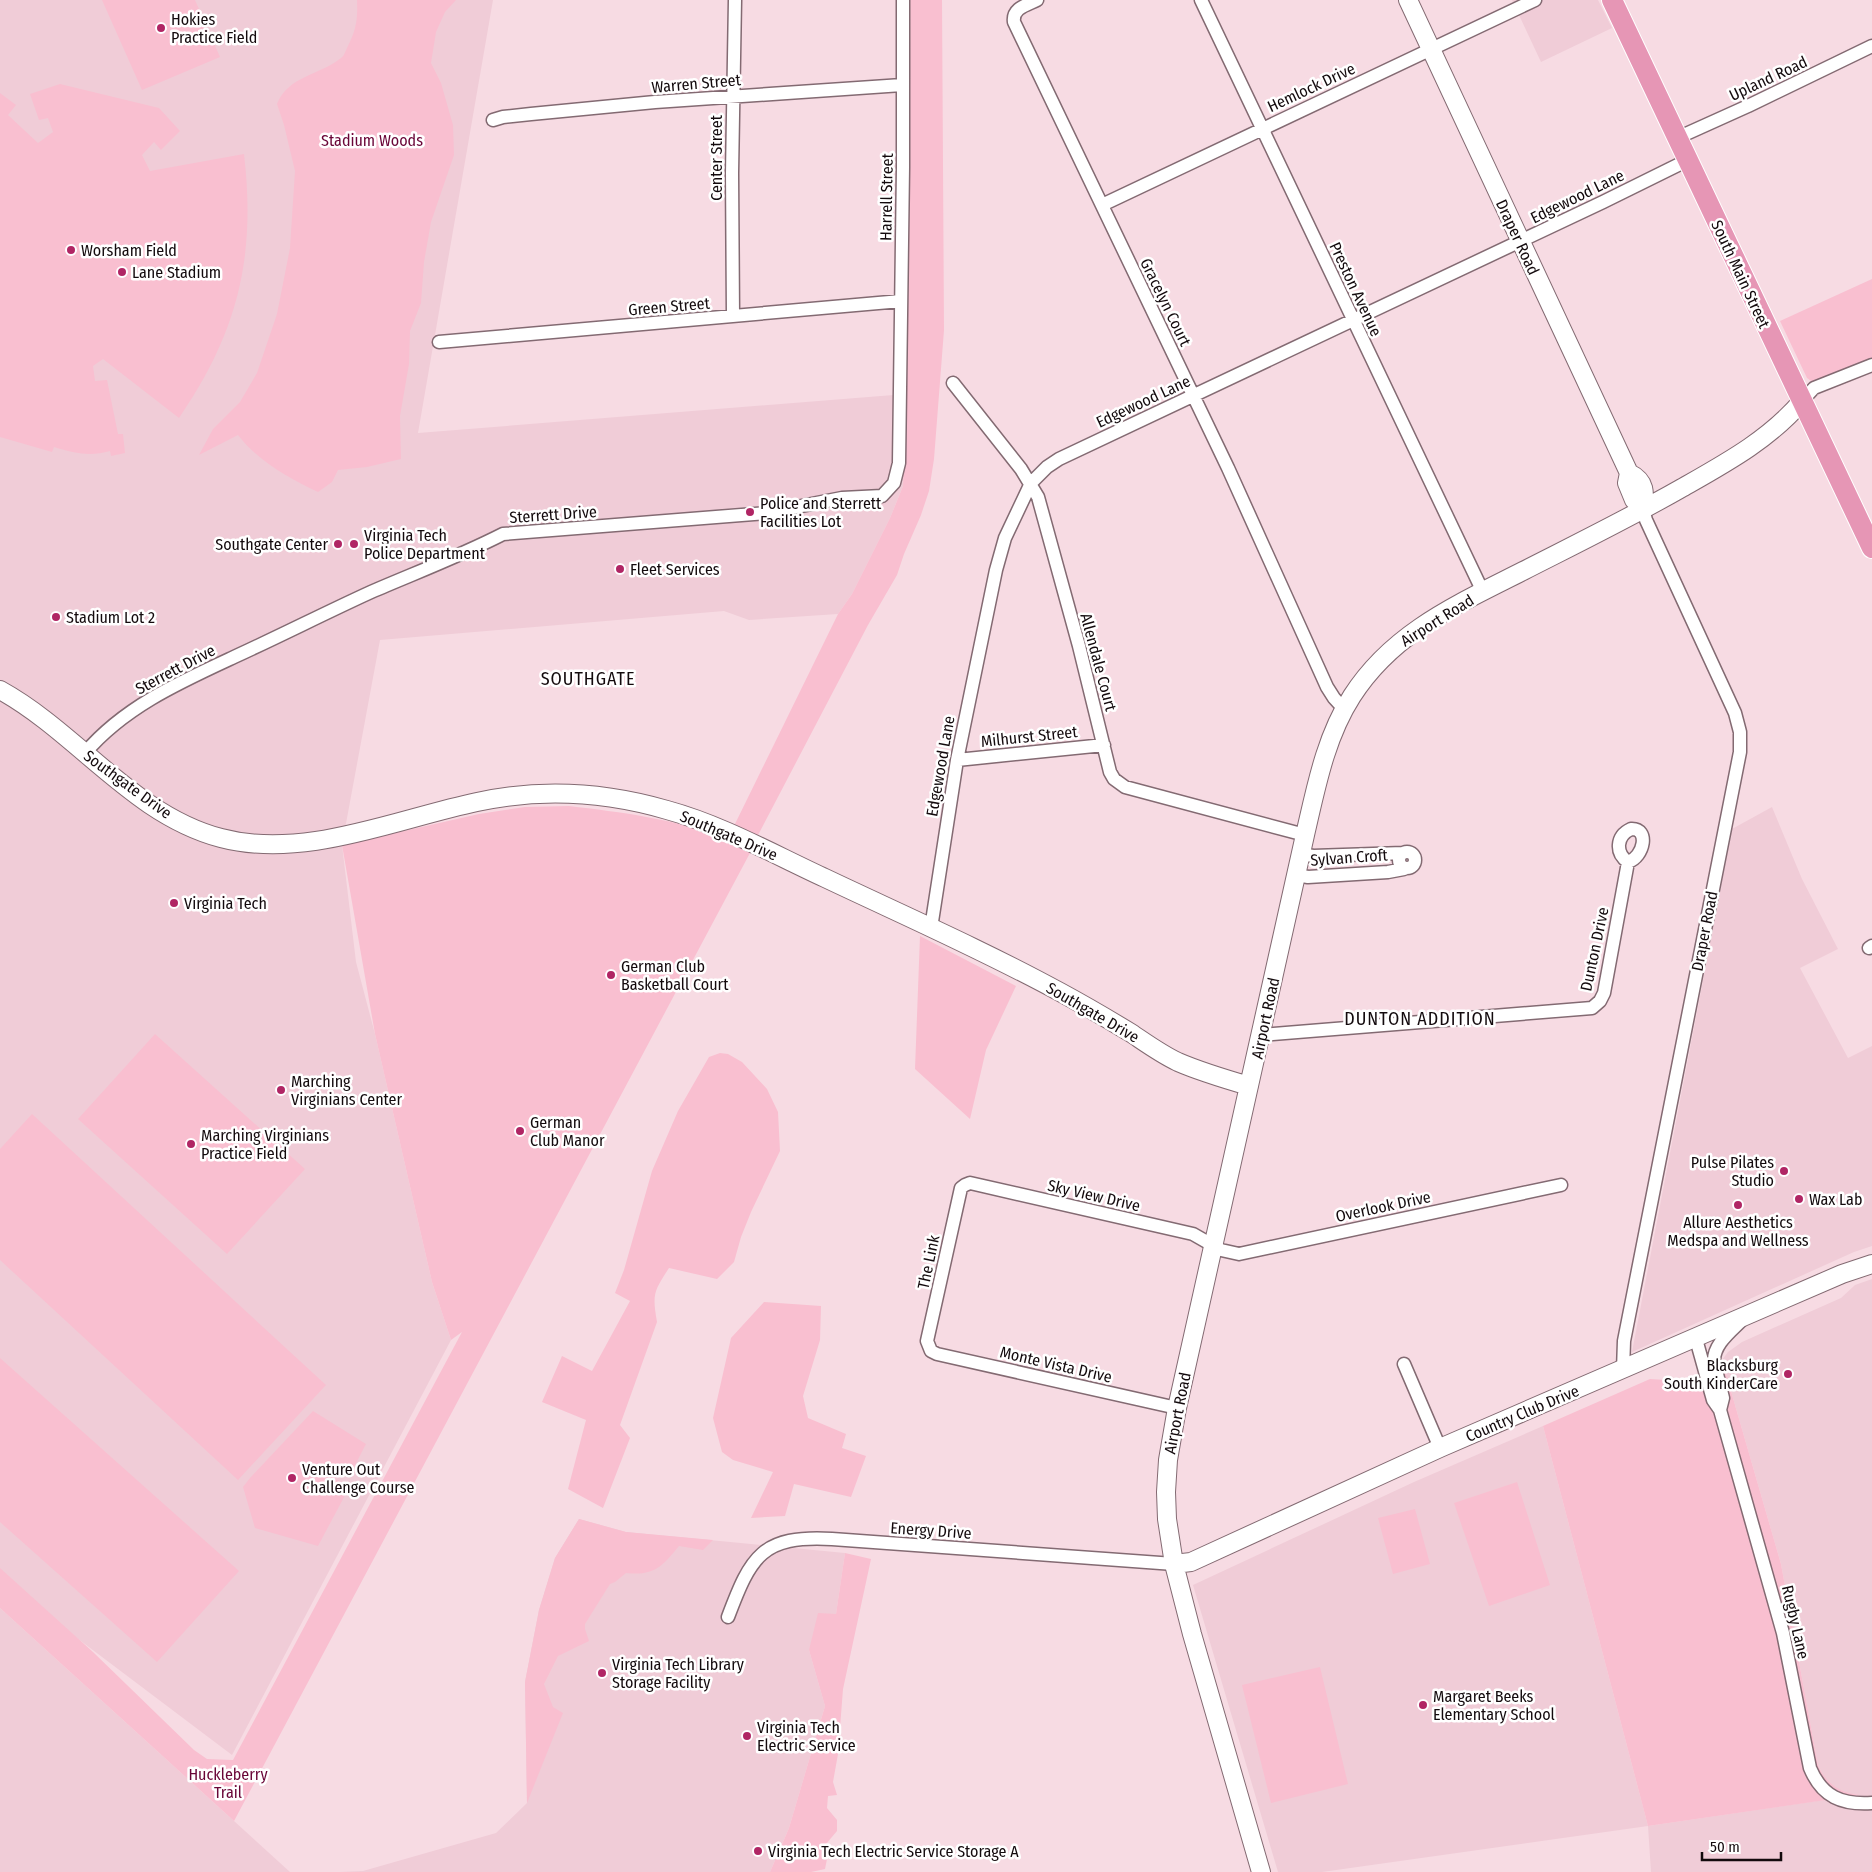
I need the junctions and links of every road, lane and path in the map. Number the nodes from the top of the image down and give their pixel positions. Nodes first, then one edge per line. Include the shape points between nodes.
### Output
1 (735, 0) edge
2 (903, 0) edge
3 (1037, 0) edge
4 (1201, 0) edge
5 (1408, 0) edge
6 (1534, 0) edge
7 (1612, 0) edge
8 (1872, 46) edge
9 (1431, 49) junction
10 (902, 85) junction
11 (733, 96) junction
12 (493, 120) dead end
13 (1262, 128) junction
14 (1677, 138) junction
15 (1688, 160) junction
16 (1102, 206) junction
17 (1519, 241) junction
18 (901, 301) junction
19 (733, 316) junction
20 (1352, 320) junction
21 (439, 342) dead end
22 (1872, 365) edge
23 (953, 383) dead end
24 (899, 395) joint
25 (1192, 395) junction
26 (1802, 401) junction
27 (1031, 483) junction
28 (1643, 509) junction
29 (1872, 548) edge
30 (1483, 592) junction
31 (0, 690) edge
32 (1344, 709) junction
33 (1104, 745) junction
34 (86, 753) junction
35 (957, 760) junction
36 (1305, 835) junction
37 (1301, 854) junction
38 (1628, 862) dead end
39 (1296, 875) junction
40 (932, 928) junction
41 (1261, 1035) junction
42 (1250, 1086) junction
43 (965, 1184) joint
44 (1561, 1185) dead end
45 (1214, 1246) junction
46 (1872, 1264) edge
47 (1745, 1318) junction
48 (1696, 1338) junction
49 (929, 1348) joint
50 (1404, 1364) dead end
51 (1623, 1370) junction
52 (1177, 1408) junction
53 (1720, 1410) junction
54 (1440, 1448) junction
55 (1174, 1564) junction
56 (728, 1617) dead end
57 (1872, 1803) edge
58 (1261, 1872) edge

1 - 11 street, Center Street
2 - 10 street, Harrell Street
3 - 16 street, Gracelyn Court via 1018,9 1014,22
4 - 13 street, Preston Avenue
5 - 9 street, Draper Road
6 - 9 street, Hemlock Drive
7 - 14 main road, South Main Street
8 - 14 street, Upland Road
9 - 13 street, Hemlock Drive
9 - 17 street, Draper Road
10 - 11 street, Warren Street
10 - 18 street, Harrell Street
11 - 12 street, Warren Street
11 - 19 street, Center Street
13 - 16 street, Hemlock Drive
13 - 20 street, Preston Avenue
14 - 15 main road, South Main Street
15 - 17 street, Edgewood Lane
15 - 26 main road, South Main Street
16 - 25 street, Gracelyn Court
17 - 20 street, Edgewood Lane
17 - 28 street, Draper Road via 1629,473 1638,477 1645,493
18 - 19 street, Green Street
18 - 24 street, Harrell Street
19 - 21 street, Green Street
20 - 25 street, Edgewood Lane
20 - 30 street, Preston Avenue
22 - 26 street via 1814,388
23 - 27 street, Allendale Court
24 - 34 street, Sterrett Drive via 898,463 894,483 882,496 842,498 766,513 503,534 360,597 171,687 105,731
25 - 27 street, Edgewood Lane via 1059,458
25 - 32 street, Gracelyn Court via 1327,687
26 - 28 street, Airport Road via 1786,419 1730,460
26 - 29 main road, South Main Street
27 - 33 street, Allendale Court via 1038,497
27 - 35 street, Edgewood Lane via 1005,538 996,570
28 - 30 street, Airport Road
28 - 51 street, Draper Road via 1735,713 1740,732 1740,752 1624,1341
30 - 32 street, Airport Road via 1401,641 1367,675
31 - 34 street, Southgate Drive
32 - 36 street, Airport Road via 1327,750
33 - 35 street, Milhurst Street
33 - 36 street, Allendale Court via 1110,772 1125,787
34 - 40 street, Southgate Drive via 155,808 210,835 239,842 294,844 509,796 559,793 630,800 709,824
35 - 40 street, Edgewood Lane
36 - 37 street, Airport Road
37 - 39 street, Airport Road
37 - 39 street, Sylvan Croft via 1406,852 1415,860 1411,868 1388,872 1317,877
38 - 41 street, Dunton Drive via 1604,994 1592,1008
39 - 41 street, Airport Road
40 - 42 street, Southgate Drive via 1083,1004 1173,1059 1202,1072
41 - 42 street, Airport Road
42 - 45 street, Airport Road
43 - 45 street, Sky View Drive via 1193,1234
43 - 49 street, The Link via 958,1200 927,1341
44 - 45 street, Overlook Drive via 1239,1254
45 - 52 street, Airport Road
46 - 47 street, Country Club Drive via 1842,1274
47 - 48 street, Country Club Drive
47 - 53 street, Rugby Lane via 1727,1335 1714,1355 1723,1398
48 - 51 street, Country Club Drive
48 - 53 street, Rugby Lane via 1713,1400
49 - 52 street, Monte Vista Drive via 937,1354
50 - 54 street
51 - 54 street, Country Club Drive
52 - 55 street, Airport Road via 1166,1492
53 - 57 street, Rugby Lane via 1783,1633 1810,1768 1828,1794 1842,1802
54 - 55 street, Country Club Drive via 1191,1562
55 - 56 street, Energy Drive via 796,1539 778,1544 757,1559 741,1582
55 - 58 street, Airport Road

